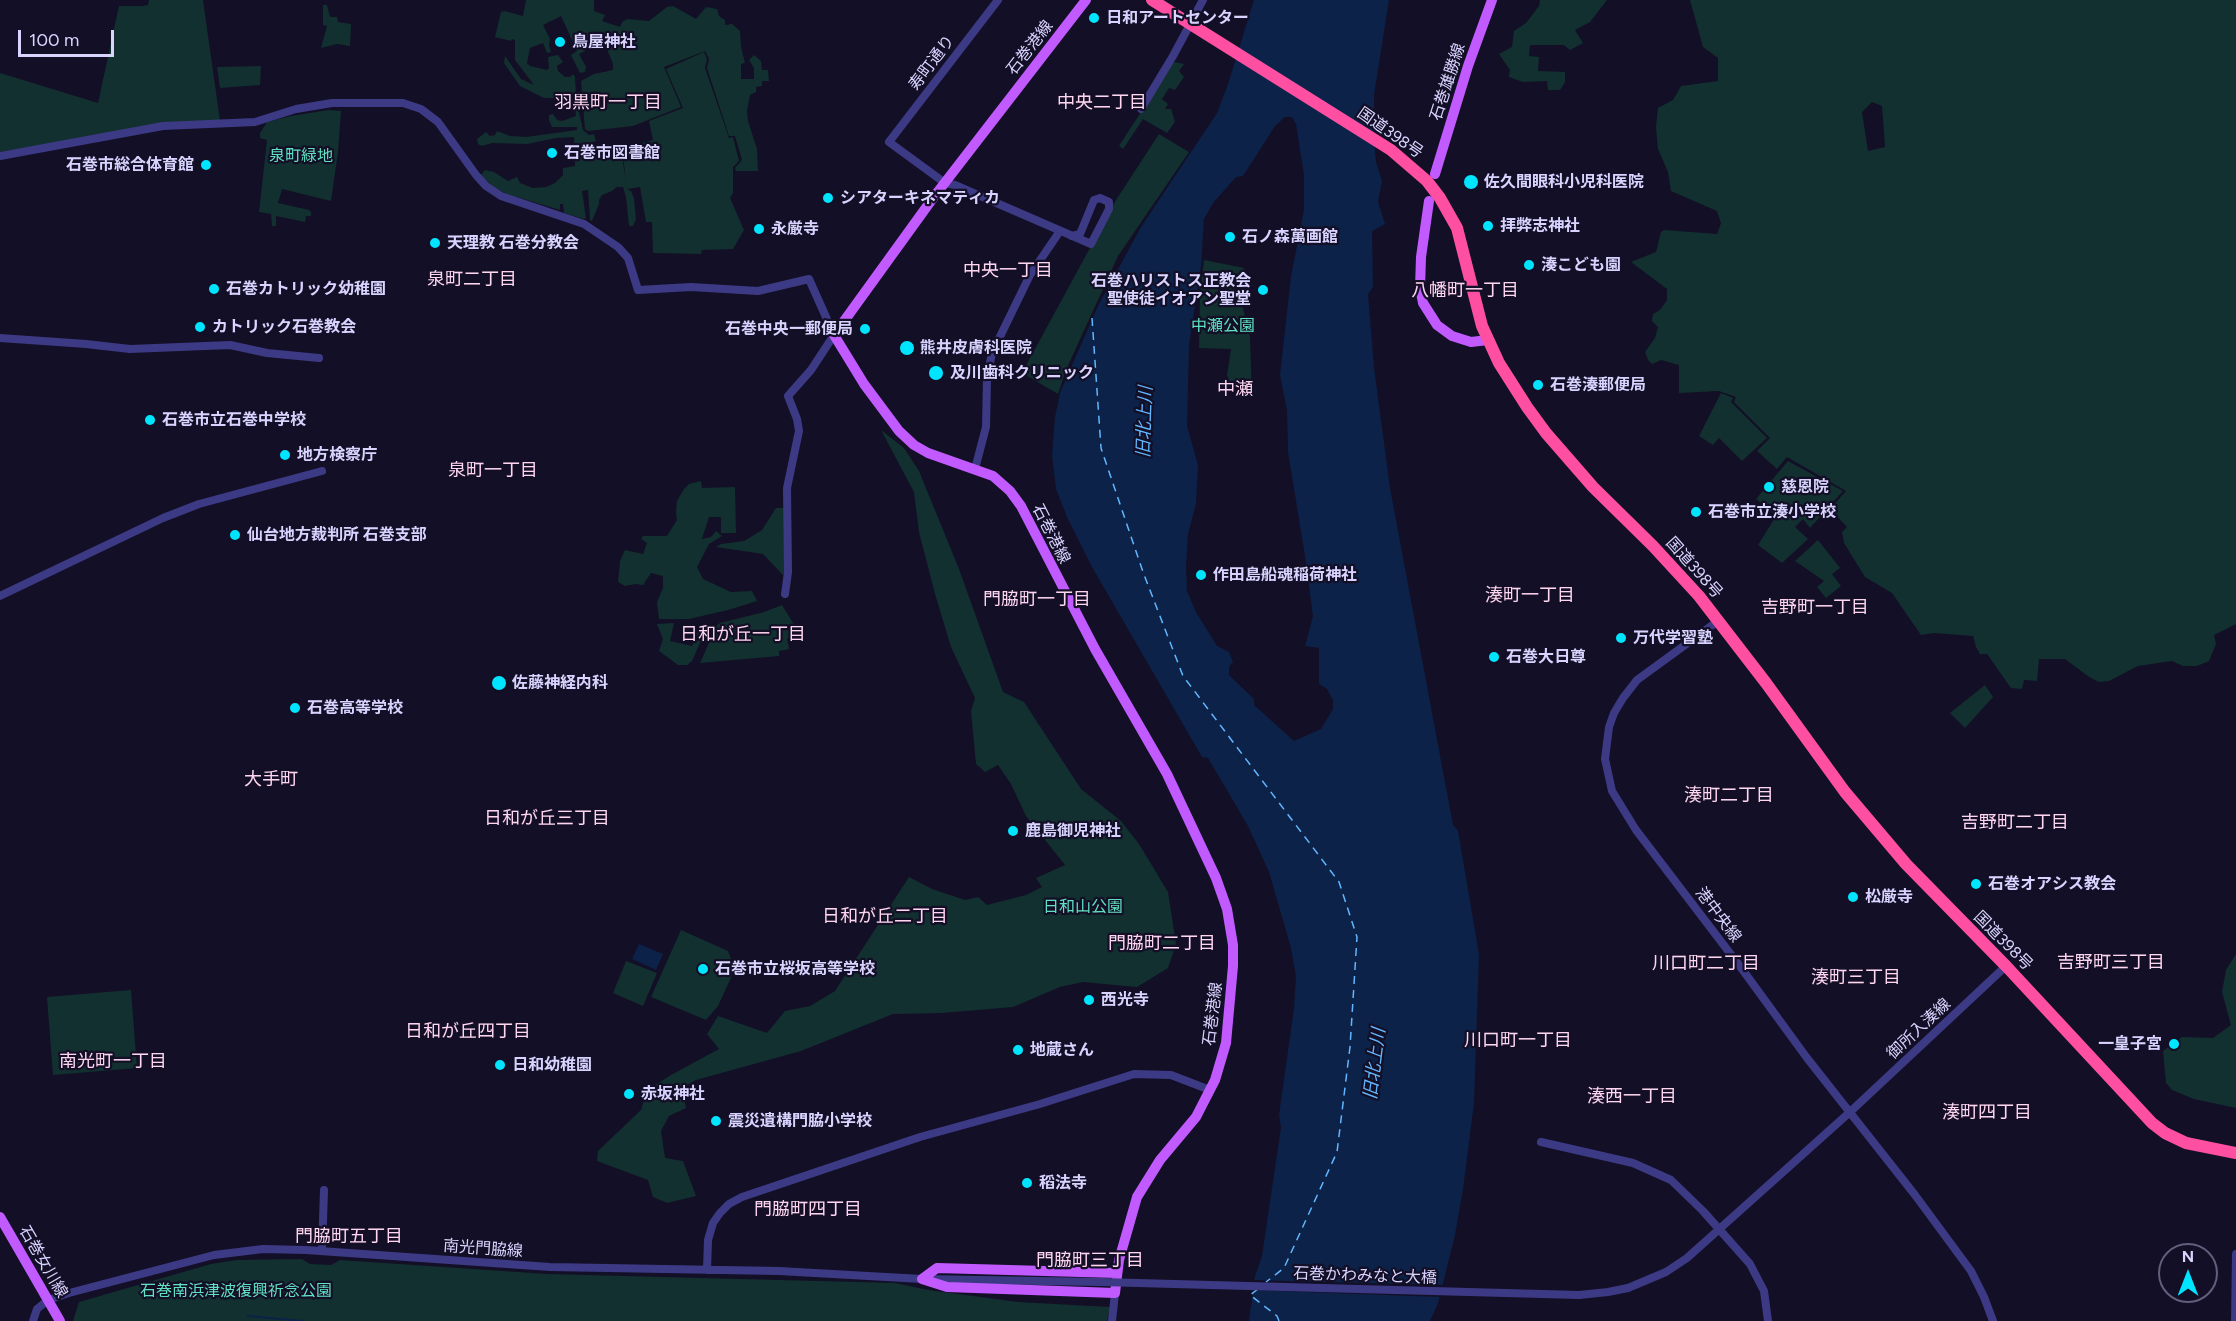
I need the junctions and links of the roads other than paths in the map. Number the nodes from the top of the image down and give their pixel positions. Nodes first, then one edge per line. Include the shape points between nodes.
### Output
1 (998, 0) edge
2 (1086, 0) edge
3 (1152, 0) edge
4 (1203, 0) edge
5 (1492, 0) edge
6 (1193, 18) dead end
7 (1187, 30) dead end
8 (1141, 109) dead end
9 (0, 156) edge
10 (1435, 174) dead end
11 (945, 183) junction
12 (1429, 201) dead end
13 (1060, 231) junction
14 (1072, 236) junction
15 (834, 335) junction
16 (0, 338) edge
17 (1488, 340) junction
18 (319, 358) dead end
19 (975, 469) junction
20 (322, 471) dead end
21 (785, 594) dead end
22 (0, 596) edge
23 (1718, 621) junction
24 (2006, 966) junction
25 (1210, 1090) junction
26 (1850, 1112) junction
27 (1541, 1142) dead end
28 (2236, 1153) edge
29 (324, 1190) dead end
30 (0, 1217) edge
31 (1719, 1230) junction
32 (322, 1251) junction
33 (2236, 1254) edge
34 (707, 1270) junction
35 (1117, 1274) junction
36 (922, 1278) junction
37 (1115, 1293) junction
38 (48, 1300) junction
39 (33, 1321) edge
40 (60, 1321) edge
41 (1112, 1321) edge
42 (1768, 1321) edge
43 (1993, 1321) edge
44 (2235, 1321) edge

1 - 11 street, 寿町通り via 889,142
2 - 11 main road, 石巻港線
3 - 17 highway, 国道398号 via 1391,150 1427,181 1457,228
4 - 6 street
5 - 10 main road, 石巻雄勝線
7 - 8 street
9 - 15 street via 163,126 255,122 325,104 403,103 421,109 438,122 476,175 493,191 584,224 618,247 628,258 638,290 691,287 758,291 809,279
11 - 13 street
11 - 15 main road, 石巻港線
12 - 17 main road via 1421,257 1423,303 1437,325 1452,336 1471,342
13 - 14 street
13 - 19 street via 1030,275 992,353 986,427
14 - 14 street via 1080,234 1094,200 1109,202 1091,244
15 - 19 main road, 石巻港線 via 898,430 928,453
15 - 21 street via 788,396 799,430 787,488
16 - 18 street via 130,349 230,345
17 - 23 highway, 国道398号 via 1546,433
19 - 25 main road, 石巻港線 via 1002,483 1021,506 1095,649 1167,774 1216,878 1231,926 1233,966 1226,1043
20 - 22 street via 199,504
23 - 24 highway, 国道398号 via 1845,792 1906,864
23 - 26 street, 港中央線 via 1637,680 1623,698 1609,727 1605,759 1608,778 1619,805 1636,830
24 - 26 street, 御所入湊線
24 - 28 highway, 国道398号 via 2152,1123 2186,1143
25 - 34 street via 1171,1075 1134,1074 920,1137 742,1197 729,1204 713,1223
25 - 35 main road, 石巻港線 via 1196,1117 1160,1160 1137,1197
26 - 31 street, 御所入湊線
26 - 43 street, 港中央線 via 1971,1271
27 - 31 street via 1633,1163 1661,1175 1671,1180
29 - 32 street
30 - 38 main road, 石巻女川線
31 - 36 street, 石巻かわみなと大橋, bridge via 1666,1272 1628,1288 1579,1295
31 - 42 street via 1758,1277
32 - 34 street, 南光門脇線 via 550,1267
32 - 38 street, 南光門脇線 via 241,1250
33 - 44 street
34 - 36 street, 南光門脇線
35 - 36 main road via 937,1268
35 - 37 main road, 石巻港線
36 - 37 main road via 947,1287
37 - 41 street
38 - 39 street via 37,1309
38 - 40 main road, 石巻女川線

